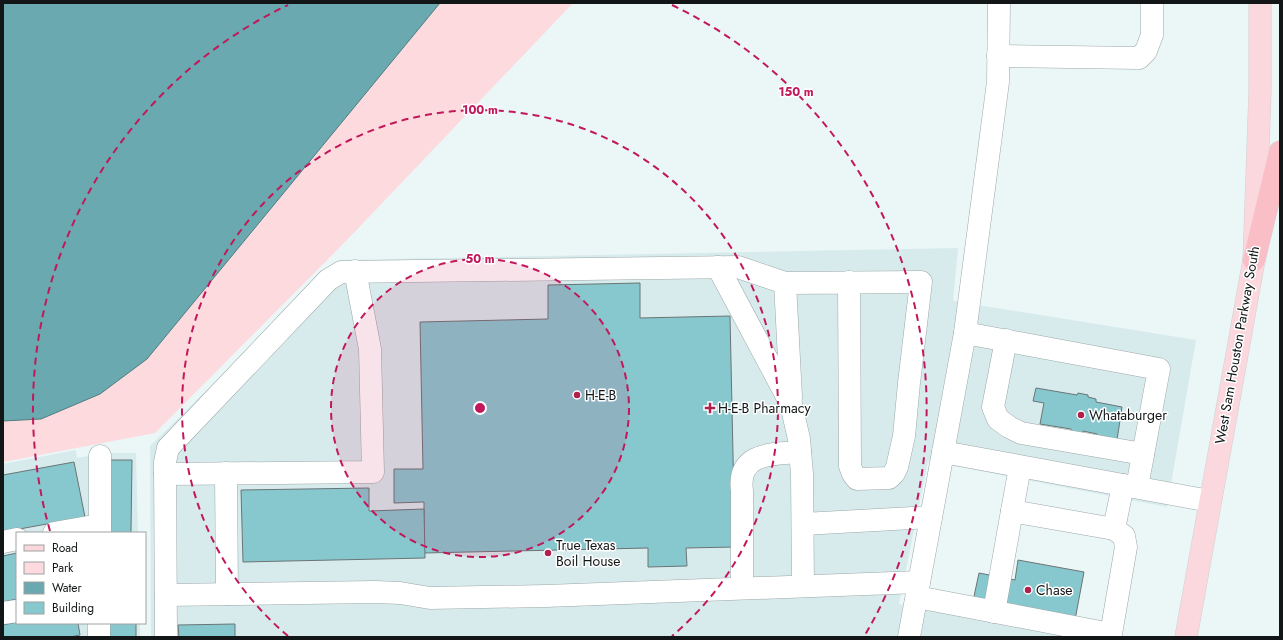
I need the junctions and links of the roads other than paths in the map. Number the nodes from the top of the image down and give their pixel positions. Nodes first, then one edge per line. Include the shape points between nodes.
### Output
1 (999, 3) edge
2 (1152, 3) edge
3 (1260, 3) edge
4 (998, 56) junction
5 (1280, 152) edge
6 (1254, 260) junction
7 (718, 267) junction
8 (355, 271) junction
9 (849, 282) junction
10 (785, 283) junction
11 (965, 333) junction
12 (1006, 340) junction
13 (792, 404) junction
14 (800, 452) junction
15 (943, 452) junction
16 (1143, 454) junction
17 (100, 456) dead end
18 (1020, 467) junction
19 (226, 473) junction
20 (165, 474) junction
21 (1130, 486) junction
22 (1210, 501) junction
23 (1012, 511) junction
24 (931, 518) junction
25 (803, 524) junction
26 (100, 529) edge
27 (1114, 529) junction
28 (66, 532) edge
29 (16, 540) edge
30 (3, 542) edge
31 (803, 586) junction
32 (742, 588) junction
33 (918, 589) junction
34 (227, 594) junction
35 (166, 595) junction
36 (16, 611) edge
37 (994, 612) junction
38 (3, 613) edge
39 (99, 624) edge
40 (99, 637) edge
41 (166, 637) edge
42 (909, 637) edge
43 (1186, 637) edge

1 - 4 lane
2 - 4 lane via 1152,35 1146,51 1139,58
3 - 6 main road, West Sam Houston Parkway South via 1260,91
4 - 11 lane via 998,82
5 - 6 highway
6 - 22 main road, West Sam Houston Parkway South
7 - 8 lane
7 - 10 lane via 738,266
7 - 13 lane
8 - 19 lane via 370,349 373,472
8 - 20 lane via 341,272 328,280 168,448
9 - 9 lane via 850,466 857,478 889,478 897,467 904,436 921,282
9 - 10 lane
10 - 13 lane
11 - 12 lane
11 - 15 lane
12 - 16 lane via 993,407 998,419 1021,433
12 - 16 lane via 1159,369
13 - 14 lane
14 - 25 lane
14 - 32 lane via 759,457 747,466 743,473
15 - 18 lane
15 - 24 lane
16 - 21 lane
17 - 26 lane
18 - 21 lane
18 - 23 lane
19 - 20 lane
19 - 34 lane
20 - 35 lane
21 - 22 lane
21 - 27 lane
22 - 43 main road, West Sam Houston Parkway South
23 - 27 lane
23 - 37 lane
24 - 25 lane
24 - 33 lane
25 - 31 lane
26 - 28 lane
27 - 37 lane via 1124,536 1126,547 1111,634
29 - 30 lane
31 - 32 lane
31 - 33 lane
32 - 34 lane via 430,598 375,592
33 - 37 lane
33 - 42 lane
34 - 35 lane
35 - 41 lane
36 - 38 lane
39 - 40 lane

